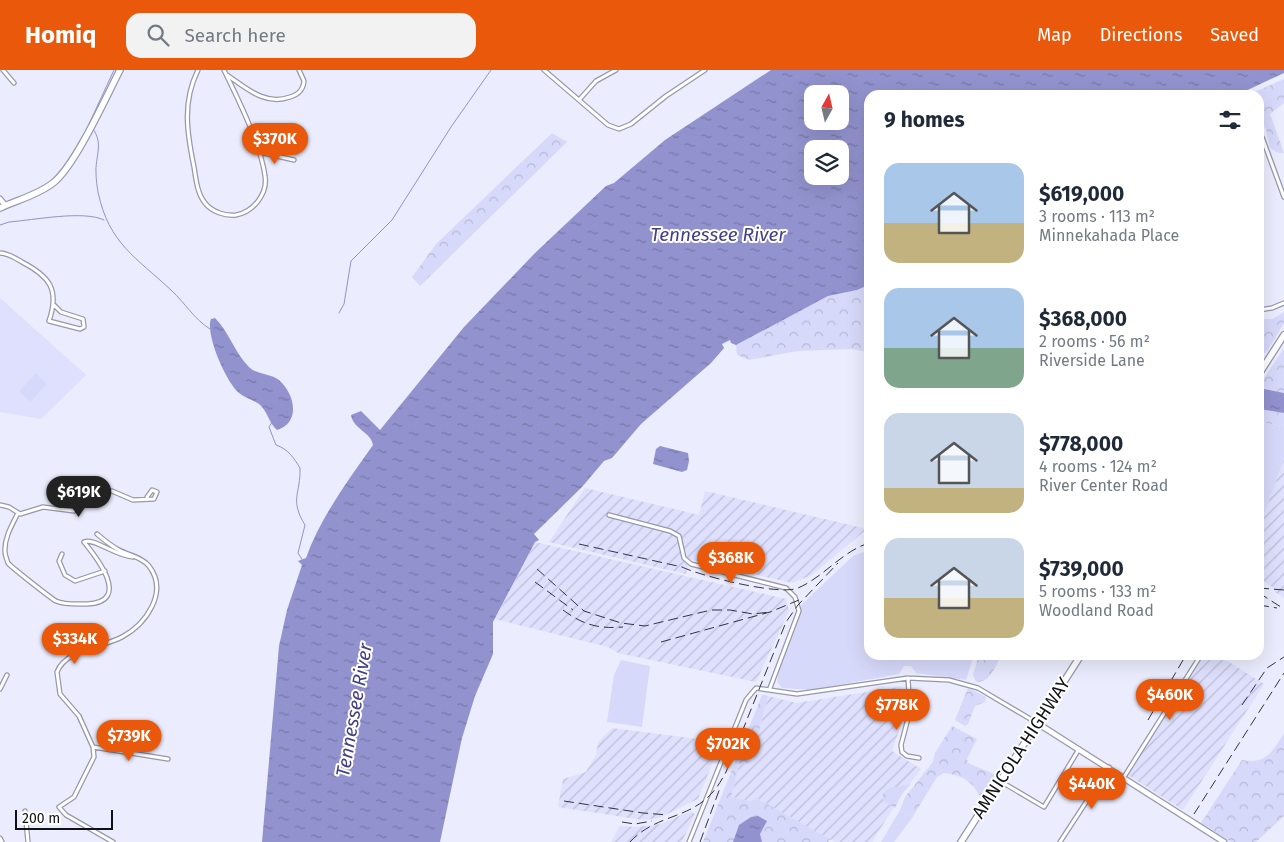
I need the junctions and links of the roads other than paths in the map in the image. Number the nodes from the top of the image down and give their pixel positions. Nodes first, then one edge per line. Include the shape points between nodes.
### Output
1 (3, 70) edge
2 (120, 70) edge
3 (198, 70) edge
4 (224, 70) edge
5 (299, 70) edge
6 (544, 70) edge
7 (616, 70) edge
8 (705, 70) edge
9 (226, 75) junction
10 (14, 83) dead end
11 (579, 100) junction
12 (1264, 142) edge
13 (259, 152) junction
14 (294, 160) dead end
15 (1284, 197) edge
16 (0, 199) edge
17 (2, 207) edge
18 (0, 252) edge
19 (1284, 303) edge
20 (54, 305) junction
21 (1264, 309) edge
22 (1284, 335) edge
23 (1264, 366) edge
24 (147, 498) dead end
25 (0, 505) edge
26 (18, 513) junction
27 (609, 515) dead end
28 (97, 534) dead end
29 (62, 554) dead end
30 (135, 557) junction
31 (105, 571) junction
32 (1078, 660) edge
33 (1198, 660) edge
34 (7, 675) dead end
35 (908, 678) junction
36 (770, 688) junction
37 (0, 689) edge
38 (1036, 723) junction
39 (93, 747) junction
40 (1079, 748) junction
41 (919, 758) dead end
42 (168, 759) dead end
43 (1109, 767) junction
44 (1124, 777) junction
45 (1000, 781) junction
46 (25, 811) dead end
47 (0, 838) edge
48 (2, 842) edge
49 (28, 842) edge
50 (113, 842) edge
51 (689, 842) edge
52 (961, 842) edge
53 (1060, 842) edge
54 (1224, 842) edge

1 - 10 street
2 - 17 main road via 65,170 48,187
3 - 13 street via 187,104 187,132 199,192 209,207 218,213 235,215 257,204 265,186
4 - 9 street
5 - 9 street via 304,80 301,90 293,96 275,100 259,96
6 - 11 street
7 - 11 street via 596,81
8 - 11 street via 619,130
9 - 13 street
12 - 15 street
13 - 14 street
16 - 17 street
18 - 20 street via 41,272 51,287
19 - 21 street
20 - 20 street via 60,312 83,319 83,328 49,321
22 - 23 main road
24 - 26 street via 133,500 112,491 102,491 74,510 43,507
25 - 26 street
26 - 31 street via 6,540 4,554 9,563 56,601 91,604 102,600 108,593
27 - 36 street via 679,536 684,558 691,564 786,588 795,597 799,611
28 - 30 street via 113,547
29 - 31 street via 59,561 65,575 75,581
30 - 31 street via 117,554 94,541 84,542
30 - 39 street via 148,564 154,574 157,585 154,605 138,626 123,636 67,658 56,672 60,694 79,716
32 - 38 main road, AMNICOLA HIGHWAY
33 - 44 street
34 - 37 street
35 - 36 street via 797,694
35 - 38 street via 949,680 978,688
35 - 41 street via 910,711 901,745 907,756
36 - 51 street via 756,688 746,700
38 - 40 street
38 - 45 main road, AMNICOLA HIGHWAY
39 - 42 street
39 - 50 street via 93,763 74,797 59,807 66,815
40 - 43 street
40 - 45 street via 1044,807
43 - 44 street
43 - 53 street
44 - 54 street
45 - 52 main road, AMNICOLA HIGHWAY
46 - 49 street
47 - 48 street

